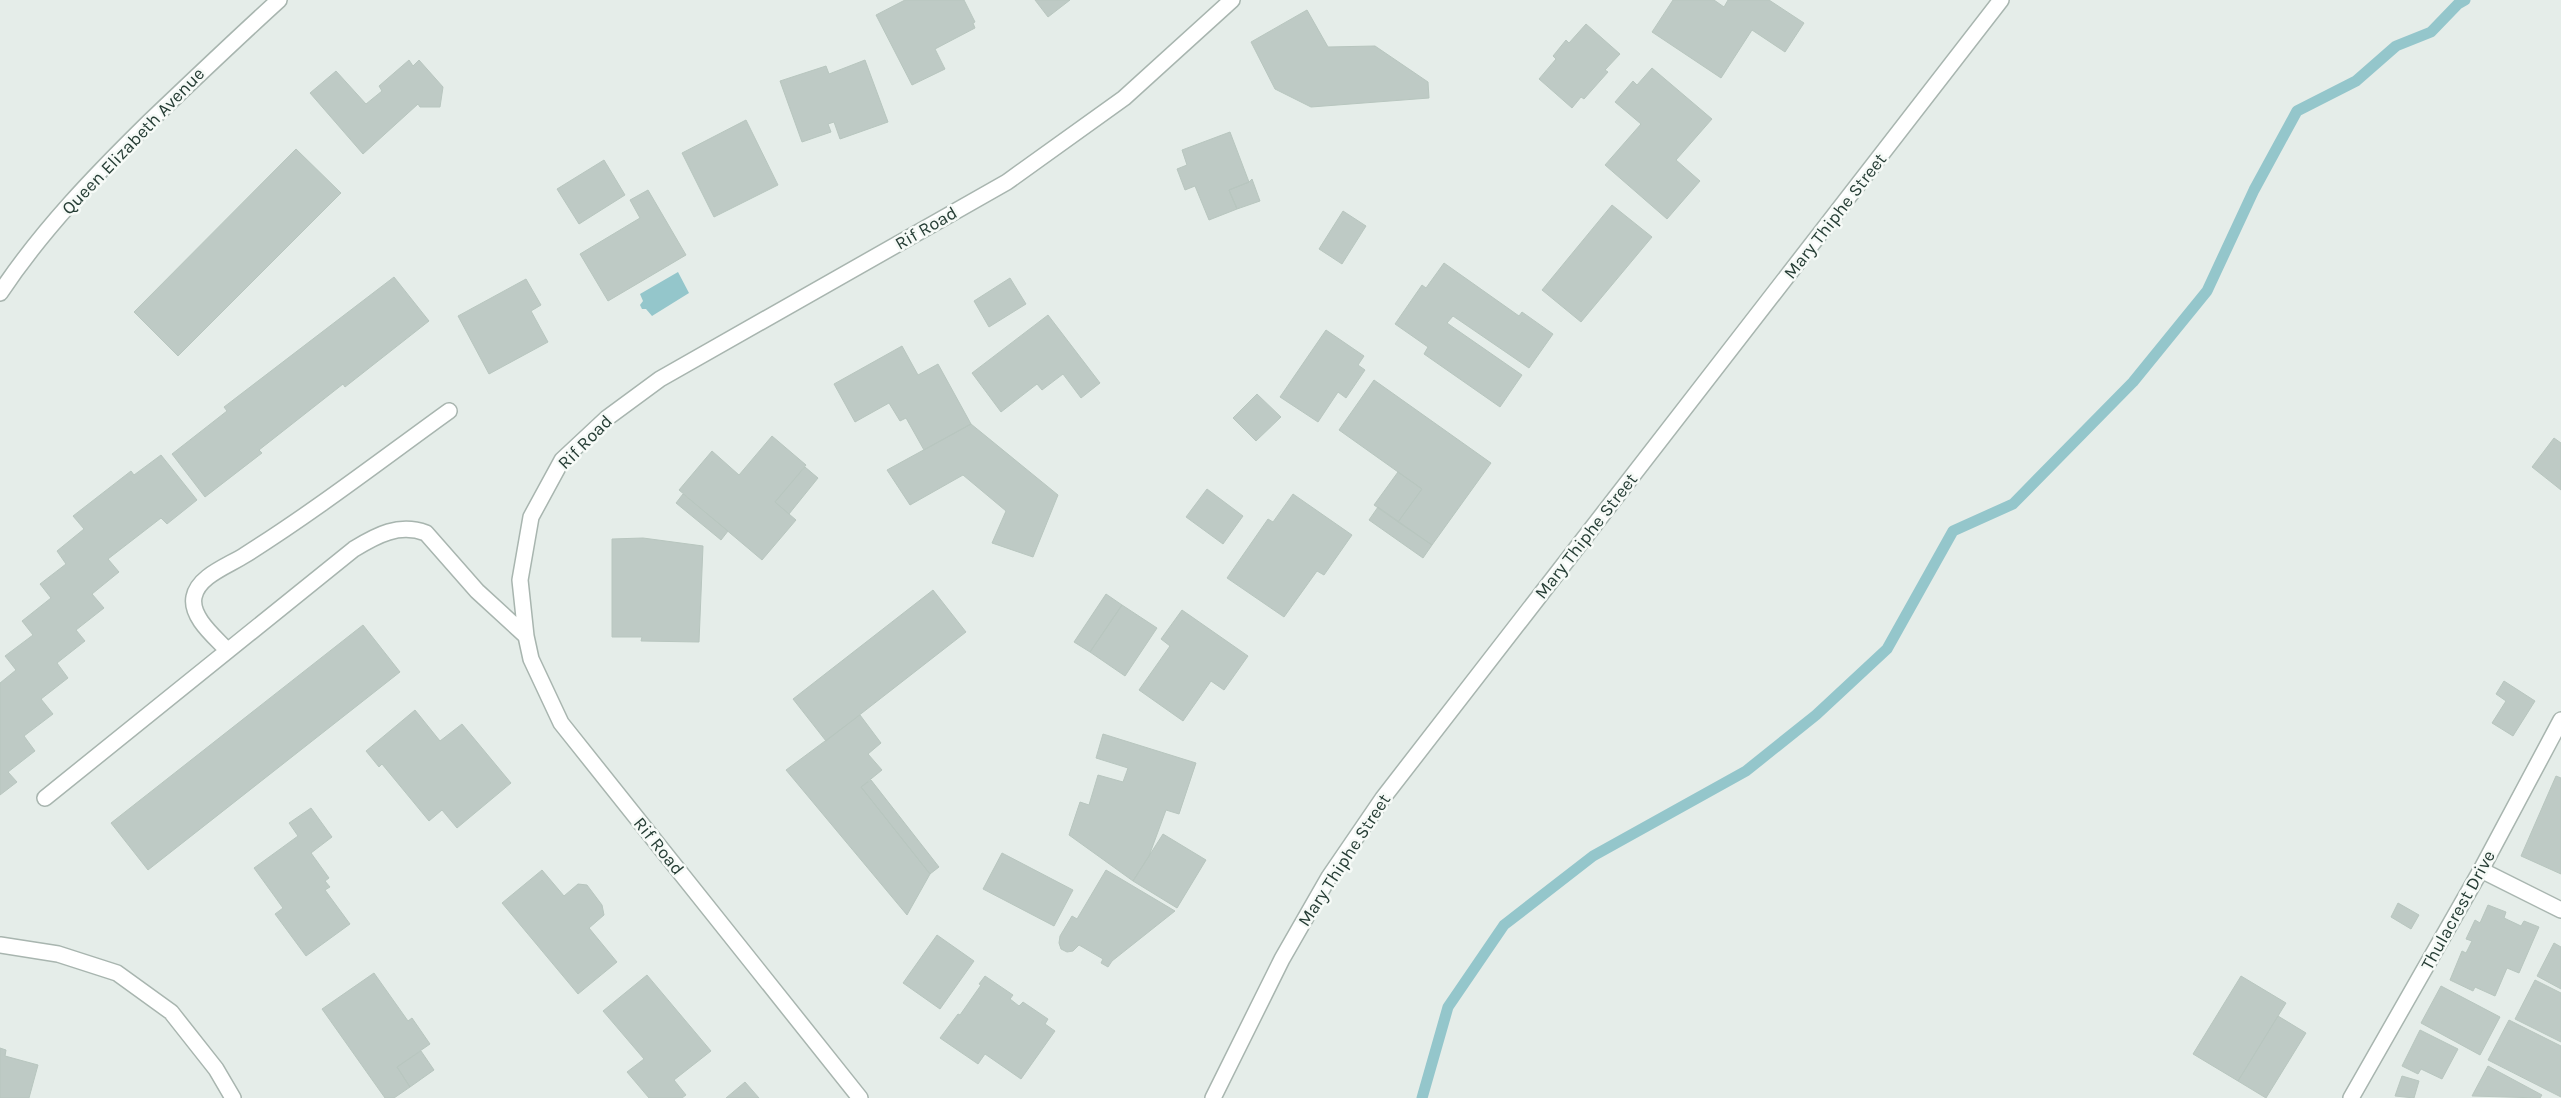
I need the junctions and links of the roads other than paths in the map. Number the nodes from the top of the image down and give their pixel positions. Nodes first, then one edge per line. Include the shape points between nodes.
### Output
1 (279, 0) edge
2 (1232, 0) edge
3 (2001, 0) edge
4 (0, 293) edge
5 (449, 411) dead end
6 (526, 636) junction
7 (227, 650) junction
8 (2561, 720) edge
9 (45, 798) dead end
10 (2481, 870) junction
11 (2561, 910) edge
12 (0, 946) edge
13 (233, 1098) edge
14 (860, 1098) edge
15 (1213, 1098) edge
16 (2352, 1098) edge

1 - 4 street, Queen Elizabeth Avenue via 86,184
2 - 6 street, Rif Road via 1124,98 1007,182 660,379 608,418 562,460 531,516 520,580
3 - 15 street, Mary Thiphe Street via 1383,798 1329,877 1282,959
5 - 7 street via 281,533 201,582 194,596 196,614
6 - 7 street via 477,591 426,533 390,530 354,549
6 - 14 street, Rif Road via 531,659 561,723
7 - 9 street
8 - 10 street, Thulacrest Drive
10 - 11 street
10 - 16 street, Thulacrest Drive
12 - 13 street via 58,954 118,973 172,1012 216,1069

